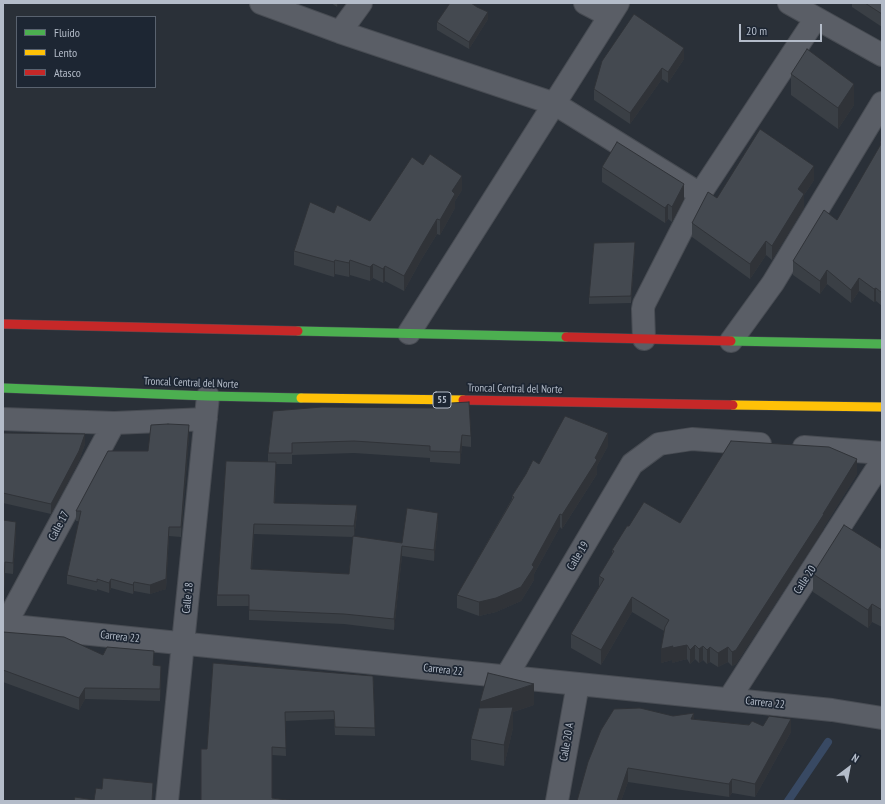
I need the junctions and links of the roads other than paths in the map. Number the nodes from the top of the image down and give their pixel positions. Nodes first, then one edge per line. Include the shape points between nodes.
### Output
1 (261, 3) edge
2 (361, 3) edge
3 (585, 3) edge
4 (789, 3) edge
5 (614, 10) edge
6 (816, 18) junction
7 (340, 32) junction
8 (882, 55) edge
9 (882, 102) edge
10 (555, 104) junction
11 (700, 194) junction
12 (3, 324) edge
13 (410, 333) junction
14 (644, 339) junction
15 (731, 341) junction
16 (882, 344) edge
17 (3, 388) edge
18 (208, 396) junction
19 (882, 407) edge
20 (3, 419) edge
21 (206, 420) junction
22 (114, 422) junction
23 (882, 453) edge
24 (882, 461) edge
25 (4, 627) edge
26 (183, 644) junction
27 (506, 677) junction
28 (578, 684) junction
29 (728, 699) junction
30 (879, 718) edge
31 (167, 801) edge
32 (557, 801) edge

1 - 7 street
2 - 7 street
3 - 5 street
4 - 6 street
5 - 10 street
6 - 8 street
6 - 11 street
7 - 10 street
9 - 15 street via 773,283
10 - 11 street
10 - 13 street
11 - 14 street via 644,304
12 - 13 highway
13 - 14 highway
14 - 15 highway
15 - 16 highway
17 - 18 highway, Troncal Central del Norte / 55
18 - 19 highway, Troncal Central del Norte / 55
18 - 21 street, Calle 18
20 - 22 street
21 - 22 street
21 - 26 street, Calle 18
22 - 25 street, Calle 17
23 - 27 street, Calle 19 via 692,438 659,444 632,464
24 - 29 street, Calle 20
25 - 26 street, Carrera 22
26 - 27 street, Carrera 22
26 - 31 street, Calle 18
27 - 28 street, Carrera 22
28 - 29 street, Carrera 22
28 - 32 street, Calle 20 A
29 - 30 street, Carrera 22 via 832,710

